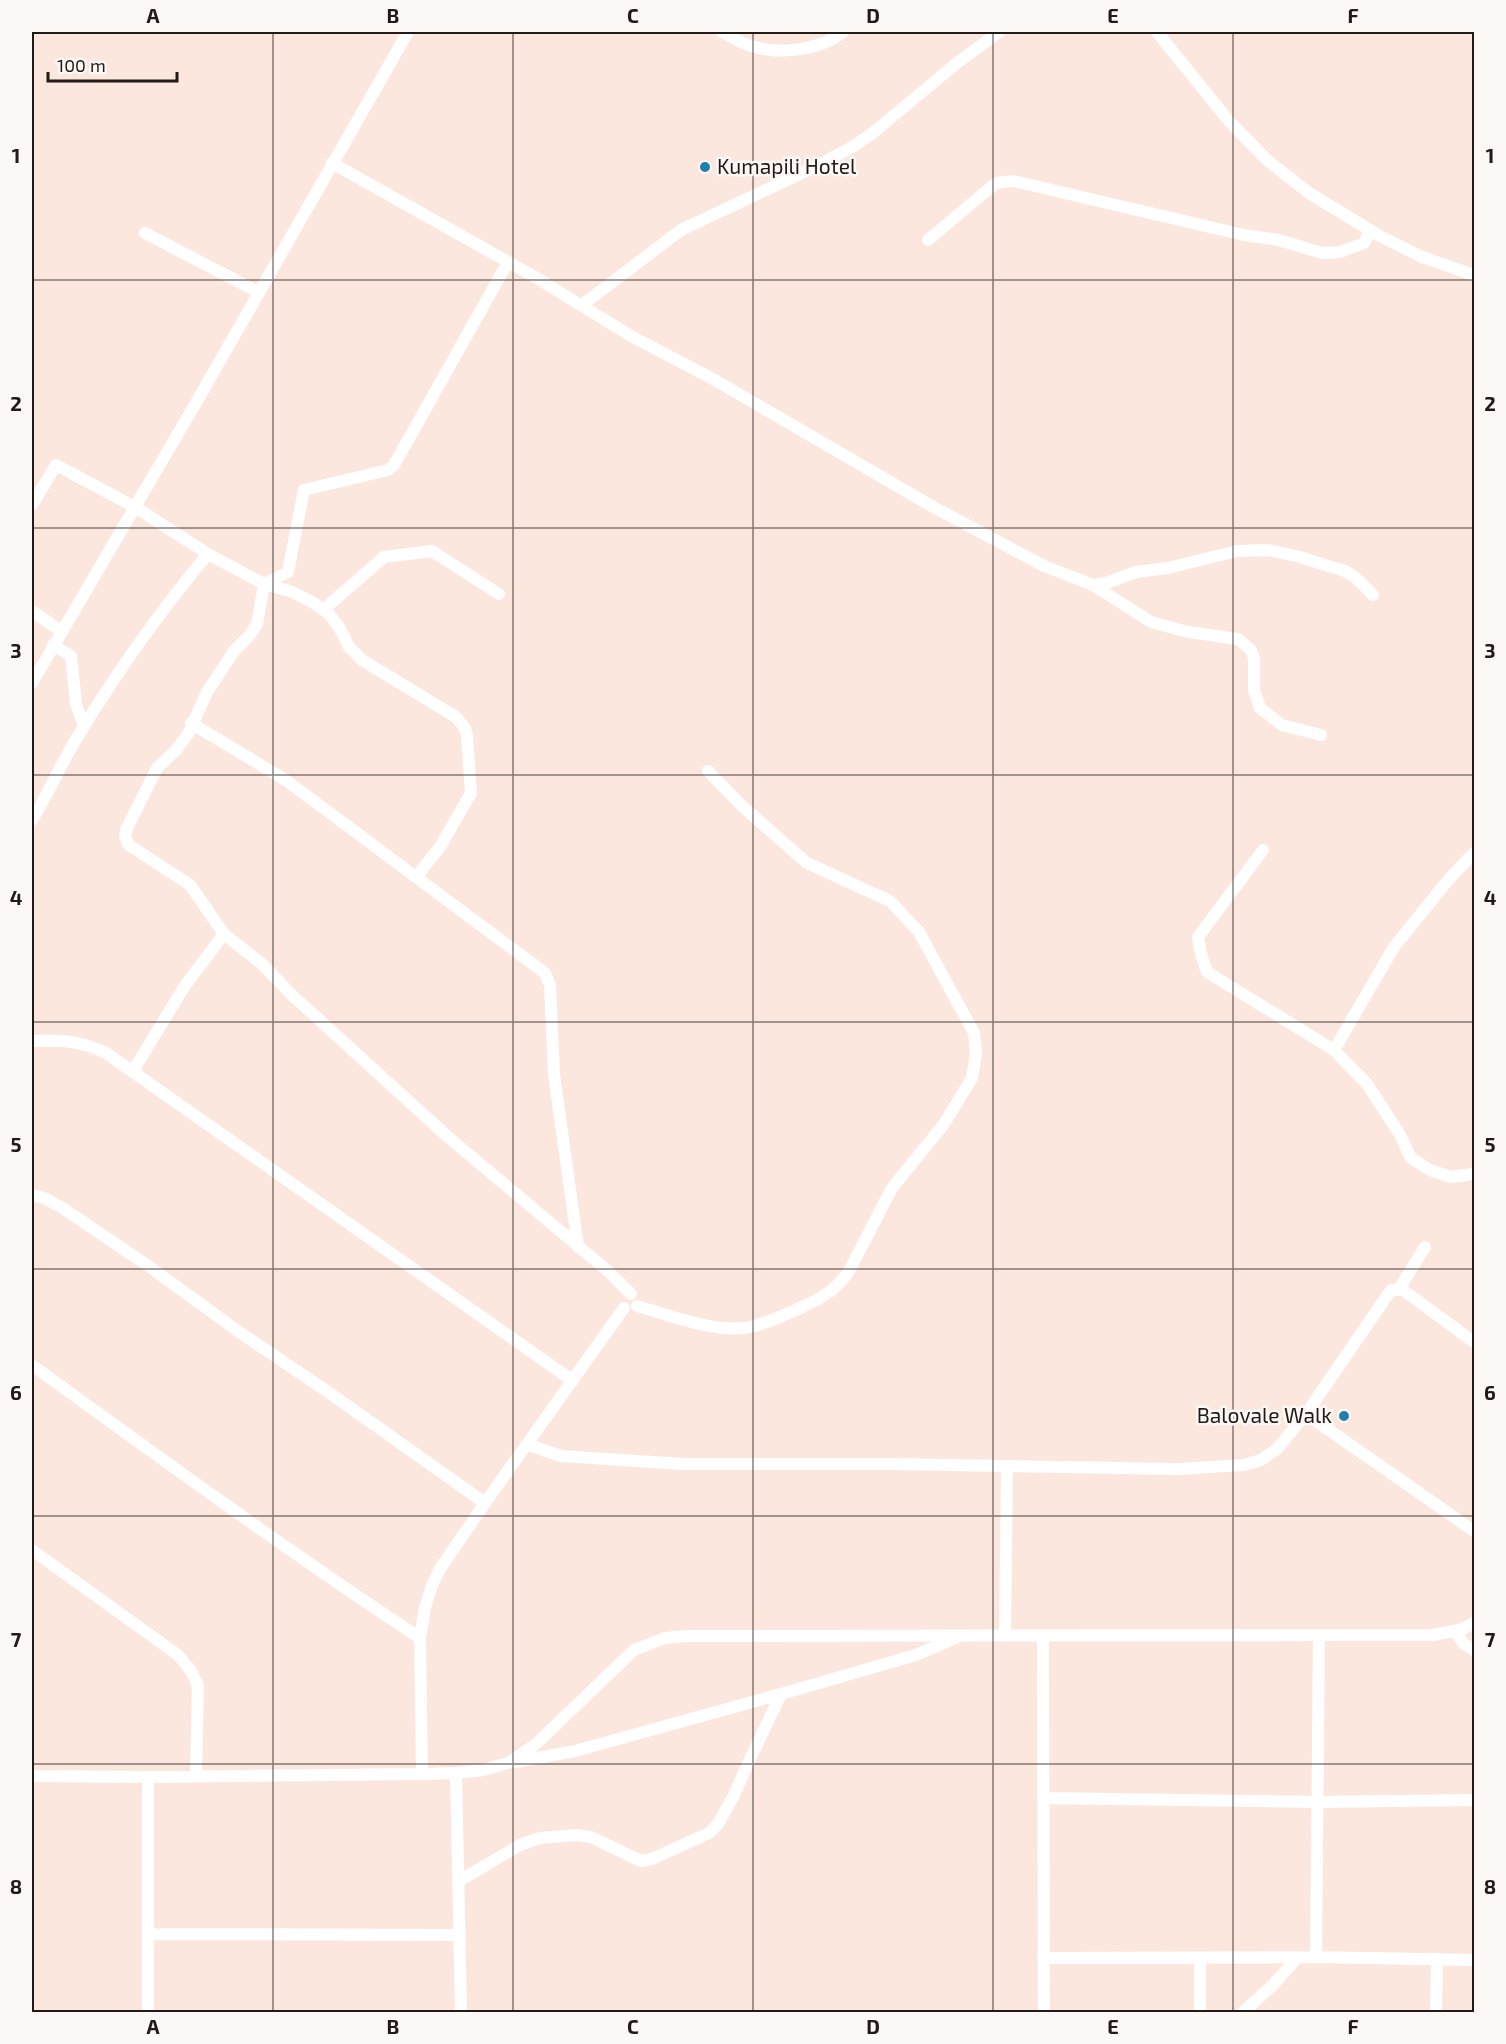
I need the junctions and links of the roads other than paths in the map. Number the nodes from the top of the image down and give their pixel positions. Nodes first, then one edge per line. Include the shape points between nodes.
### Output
1 (408, 32) edge
2 (722, 32) edge
3 (843, 32) edge
4 (999, 32) edge
5 (1157, 32) edge
6 (332, 163) junction
7 (1370, 230) junction
8 (145, 233) dead end
9 (928, 240) dead end
10 (508, 262) junction
11 (1474, 275) edge
12 (258, 292) junction
13 (582, 305) junction
14 (32, 505) edge
15 (135, 507) junction
16 (208, 554) junction
17 (264, 584) junction
18 (1093, 585) junction
19 (499, 594) dead end
20 (1373, 595) dead end
21 (323, 610) junction
22 (32, 611) edge
23 (61, 631) junction
24 (53, 645) junction
25 (32, 683) edge
26 (191, 723) junction
27 (84, 726) junction
28 (1321, 735) dead end
29 (708, 771) dead end
30 (32, 820) edge
31 (1263, 850) dead end
32 (1474, 852) edge
33 (416, 877) junction
34 (224, 934) junction
35 (32, 1041) edge
36 (1334, 1050) junction
37 (133, 1071) junction
38 (1474, 1174) edge
39 (32, 1196) edge
40 (578, 1247) junction
41 (1425, 1247) dead end
42 (1399, 1289) junction
43 (631, 1303) junction
44 (1474, 1342) edge
45 (32, 1365) edge
46 (573, 1381) junction
47 (1306, 1414) junction
48 (528, 1445) junction
49 (1007, 1467) junction
50 (485, 1503) junction
51 (1474, 1531) edge
52 (32, 1550) edge
53 (1474, 1623) edge
54 (1455, 1631) junction
55 (963, 1635) junction
56 (1320, 1635) junction
57 (1005, 1636) junction
58 (1043, 1637) junction
59 (420, 1638) junction
60 (1474, 1650) edge
61 (781, 1694) junction
62 (508, 1763) junction
63 (456, 1773) junction
64 (422, 1774) junction
65 (32, 1776) edge
66 (196, 1776) junction
67 (147, 1777) junction
68 (1043, 1798) junction
69 (1474, 1800) edge
70 (1319, 1802) junction
71 (459, 1881) junction
72 (149, 1934) junction
73 (460, 1935) junction
74 (1316, 1957) junction
75 (1043, 1958) junction
76 (1200, 1958) junction
77 (1297, 1958) junction
78 (1437, 1959) junction
79 (1474, 1960) edge
80 (148, 2013) edge
81 (461, 2013) edge
82 (1044, 2013) edge
83 (1200, 2013) edge
84 (1242, 2013) edge
85 (1436, 2013) edge

1 - 6 street
2 - 3 street via 744,44 782,51 832,40
4 - 13 street via 854,146 681,230
5 - 7 street via 1228,120 1268,160 1309,194
6 - 10 street
6 - 12 street
7 - 9 street via 1364,243 1341,252 1322,253 1013,181 996,183
7 - 11 street via 1422,257
8 - 12 street
10 - 13 street
10 - 17 street via 394,465 388,470 304,490 288,572
12 - 15 street
13 - 18 street via 935,508 1044,566
14 - 15 street via 56,465
15 - 16 street
15 - 23 street
16 - 17 street
16 - 27 street via 118,671
17 - 21 street via 290,591
17 - 26 street via 257,624 234,651
18 - 20 street via 1238,551 1268,550 1345,571
18 - 28 street via 1150,622 1238,639 1254,658 1254,690 1260,708 1282,725
19 - 21 street via 432,551 384,557
21 - 33 street via 362,660 456,717 465,728 471,793 440,847
22 - 23 street
23 - 24 street
24 - 25 street
24 - 27 street via 71,656 76,704
26 - 33 street via 287,781
26 - 34 street via 176,750 157,768 125,837 137,852 190,885
27 - 30 street
29 - 43 street via 807,863 890,901 902,913 919,932 958,1001 974,1033 976,1053 972,1078 944,1124 892,1188 849,1271 830,1293 747,1328 701,1325
31 - 36 street via 1198,937 1207,972
32 - 36 street via 1394,947
33 - 40 street via 545,973 550,985 554,1074
34 - 37 street via 184,987
34 - 40 street via 262,964 448,1137
35 - 37 street via 89,1044
36 - 38 street via 1367,1084 1411,1158 1451,1177
37 - 46 street
39 - 50 street via 61,1207 147,1265
40 - 43 street via 608,1271
41 - 42 street
42 - 44 street
42 - 47 street via 1391,1290
43 - 46 street
45 - 59 street
46 - 48 street
47 - 49 street via 1270,1455 1244,1465
47 - 51 street
48 - 49 street via 552,1455 683,1464
48 - 50 street
49 - 57 street
50 - 59 street via 432,1585
52 - 66 street via 177,1655 191,1671 198,1686
53 - 54 street
54 - 56 street via 1434,1635
54 - 60 street
55 - 57 street
55 - 61 street via 916,1655
55 - 62 street via 665,1638 634,1650 534,1745
56 - 58 street
56 - 70 street
57 - 58 street
58 - 68 street
59 - 64 street
61 - 62 street via 575,1751
61 - 71 street via 734,1795 709,1833 659,1857 641,1861 591,1837 540,1838 520,1845
62 - 63 street
63 - 64 street
63 - 71 street
64 - 66 street
65 - 67 street
66 - 67 street
67 - 72 street
68 - 70 street
68 - 75 street
69 - 70 street
70 - 74 street
71 - 73 street
72 - 73 street
72 - 80 street
73 - 81 street
74 - 77 street
74 - 78 street
75 - 76 street
75 - 82 street
76 - 77 street
76 - 83 street
77 - 84 street
78 - 79 street
78 - 85 street

